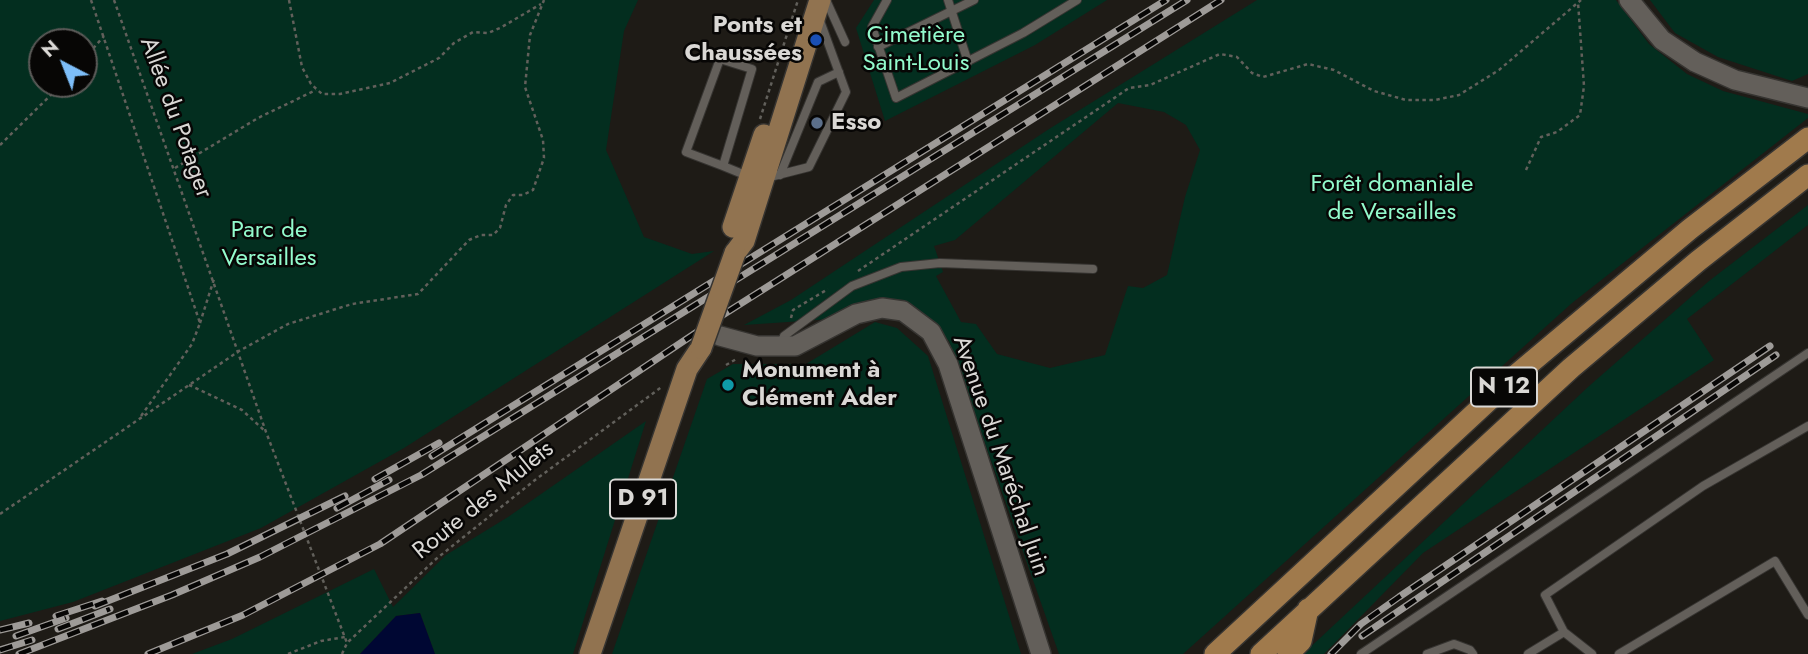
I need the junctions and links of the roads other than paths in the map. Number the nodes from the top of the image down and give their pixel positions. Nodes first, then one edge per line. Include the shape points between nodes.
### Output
1 (887, 0) edge
2 (948, 0) edge
3 (974, 0) edge
4 (1077, 0) edge
5 (1629, 0) edge
6 (818, 4) edge
7 (1062, 5) edge
8 (951, 11) junction
9 (845, 42) dead end
10 (878, 47) junction
11 (968, 62) junction
12 (839, 72) junction
13 (1808, 98) edge
14 (1808, 138) edge
15 (723, 166) junction
16 (1808, 174) edge
17 (764, 178) junction
18 (1093, 269) dead end
19 (720, 336) dead end
20 (780, 346) junction
21 (701, 348) junction
22 (1808, 353) edge
23 (1808, 426) edge
24 (1308, 609) junction
25 (1808, 615) edge
26 (1564, 632) junction
27 (1589, 653) edge
28 (590, 654) edge
29 (601, 654) edge
30 (1041, 654) edge
31 (1215, 654) edge
32 (1261, 654) edge
33 (1288, 654) edge
34 (1362, 654) edge
35 (1427, 654) edge
36 (1473, 654) edge
37 (1528, 654) edge
38 (1619, 654) edge

1 - 10 lane via 873,27
2 - 8 lane
3 - 8 lane
4 - 7 lane
5 - 13 street via 1662,40 1695,62 1735,80
6 - 9 lane
6 - 12 lane
6 - 17 main road, D 91
7 - 11 lane
8 - 10 lane
8 - 11 lane
10 - 11 lane via 896,98
12 - 17 lane via 818,82
12 - 17 lane via 846,92 809,167
14 - 31 highway, N 12 via 1517,375
15 - 15 lane via 686,152 720,59 752,69
15 - 17 lane
16 - 24 highway, N 12 via 1571,368
17 - 21 main road, D 91, bridge
18 - 20 lane via 940,263 901,267 852,286 784,336
19 - 20 street, Avenue du Maréchal Juin via 757,346
20 - 30 street, Avenue du Maréchal Juin via 809,341 856,314 882,308 903,311 931,332 948,364
21 - 28 main road, D 91 via 687,369
21 - 29 main road, D 91 via 702,360
22 - 34 lane
23 - 26 lane via 1703,486 1545,595
24 - 32 highway, N 12
24 - 33 highway via 1301,641
25 - 38 lane via 1775,561
26 - 27 lane
26 - 37 lane
35 - 36 lane via 1454,644

